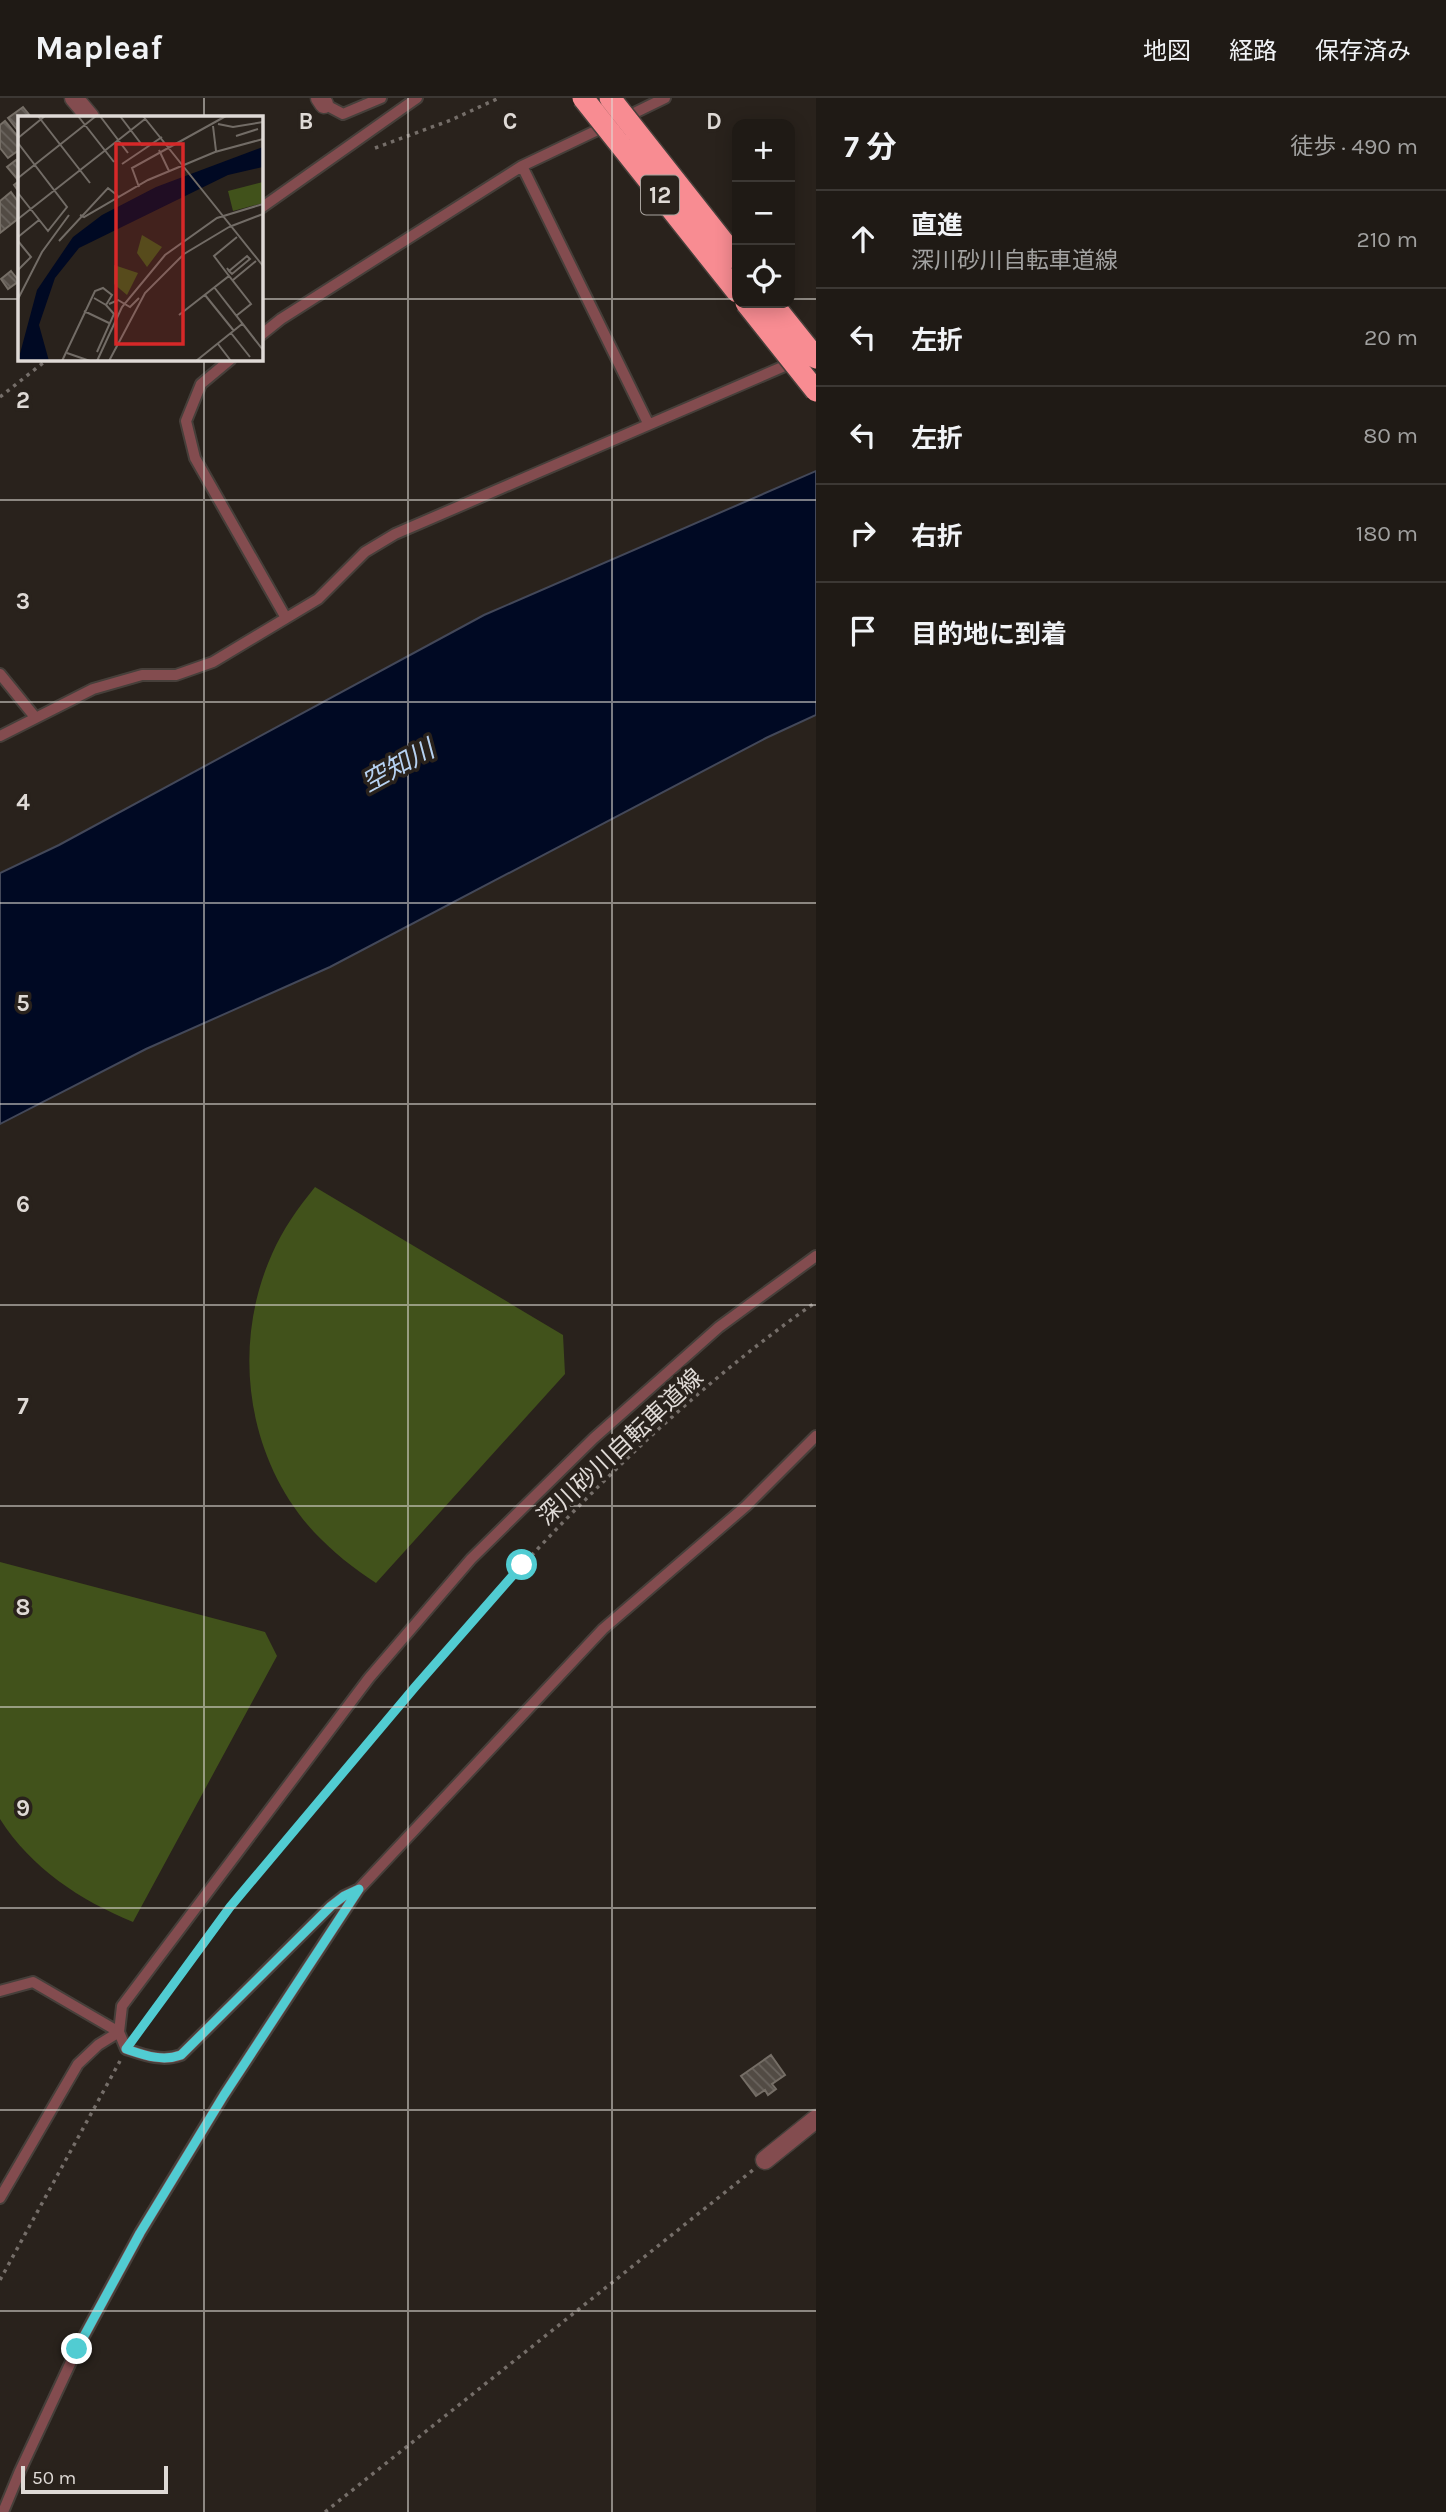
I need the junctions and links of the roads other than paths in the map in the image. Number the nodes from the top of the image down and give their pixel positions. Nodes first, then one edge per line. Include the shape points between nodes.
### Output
1 (74, 98) edge
2 (381, 98) edge
3 (417, 98) edge
4 (583, 98) edge
5 (610, 98) edge
6 (665, 98) edge
7 (322, 101) edge
8 (89, 116) edge
9 (522, 166) junction
10 (262, 207) edge
11 (732, 253) edge
12 (732, 286) edge
13 (750, 308) edge
14 (776, 308) edge
15 (262, 334) edge
16 (816, 355) edge
17 (231, 360) edge
18 (816, 391) edge
19 (648, 424) junction
20 (286, 618) junction
21 (0, 674) edge
22 (35, 717) junction
23 (0, 736) edge
24 (816, 1256) edge
25 (816, 1436) edge
26 (359, 1889) junction
27 (0, 1992) edge
28 (118, 2032) junction
29 (816, 2119) edge
30 (765, 2160) road end
31 (0, 2199) edge
32 (4, 2512) edge

1 - 8 street
2 - 7 lane via 343,114
3 - 10 lane
4 - 12 highway, 12, bridge
5 - 11 highway, 12, bridge
6 - 9 lane
9 - 15 lane
9 - 19 lane
13 - 18 highway, bridge
14 - 16 highway, bridge
16 - 19 lane
17 - 20 lane via 201,384 186,421 195,458
19 - 20 lane via 394,534 365,552 318,598
20 - 22 lane via 213,662 176,675 142,675 93,689
21 - 22 lane
22 - 23 lane
24 - 28 lane via 719,1327 594,1438 471,1559 369,1678 122,2006
25 - 26 lane via 746,1506 603,1629
26 - 28 lane via 331,1906 181,2055 165,2059 126,2049
26 - 32 lane via 140,2233 77,2349
27 - 28 lane via 33,1982
28 - 31 lane via 78,2064
29 - 30 street

